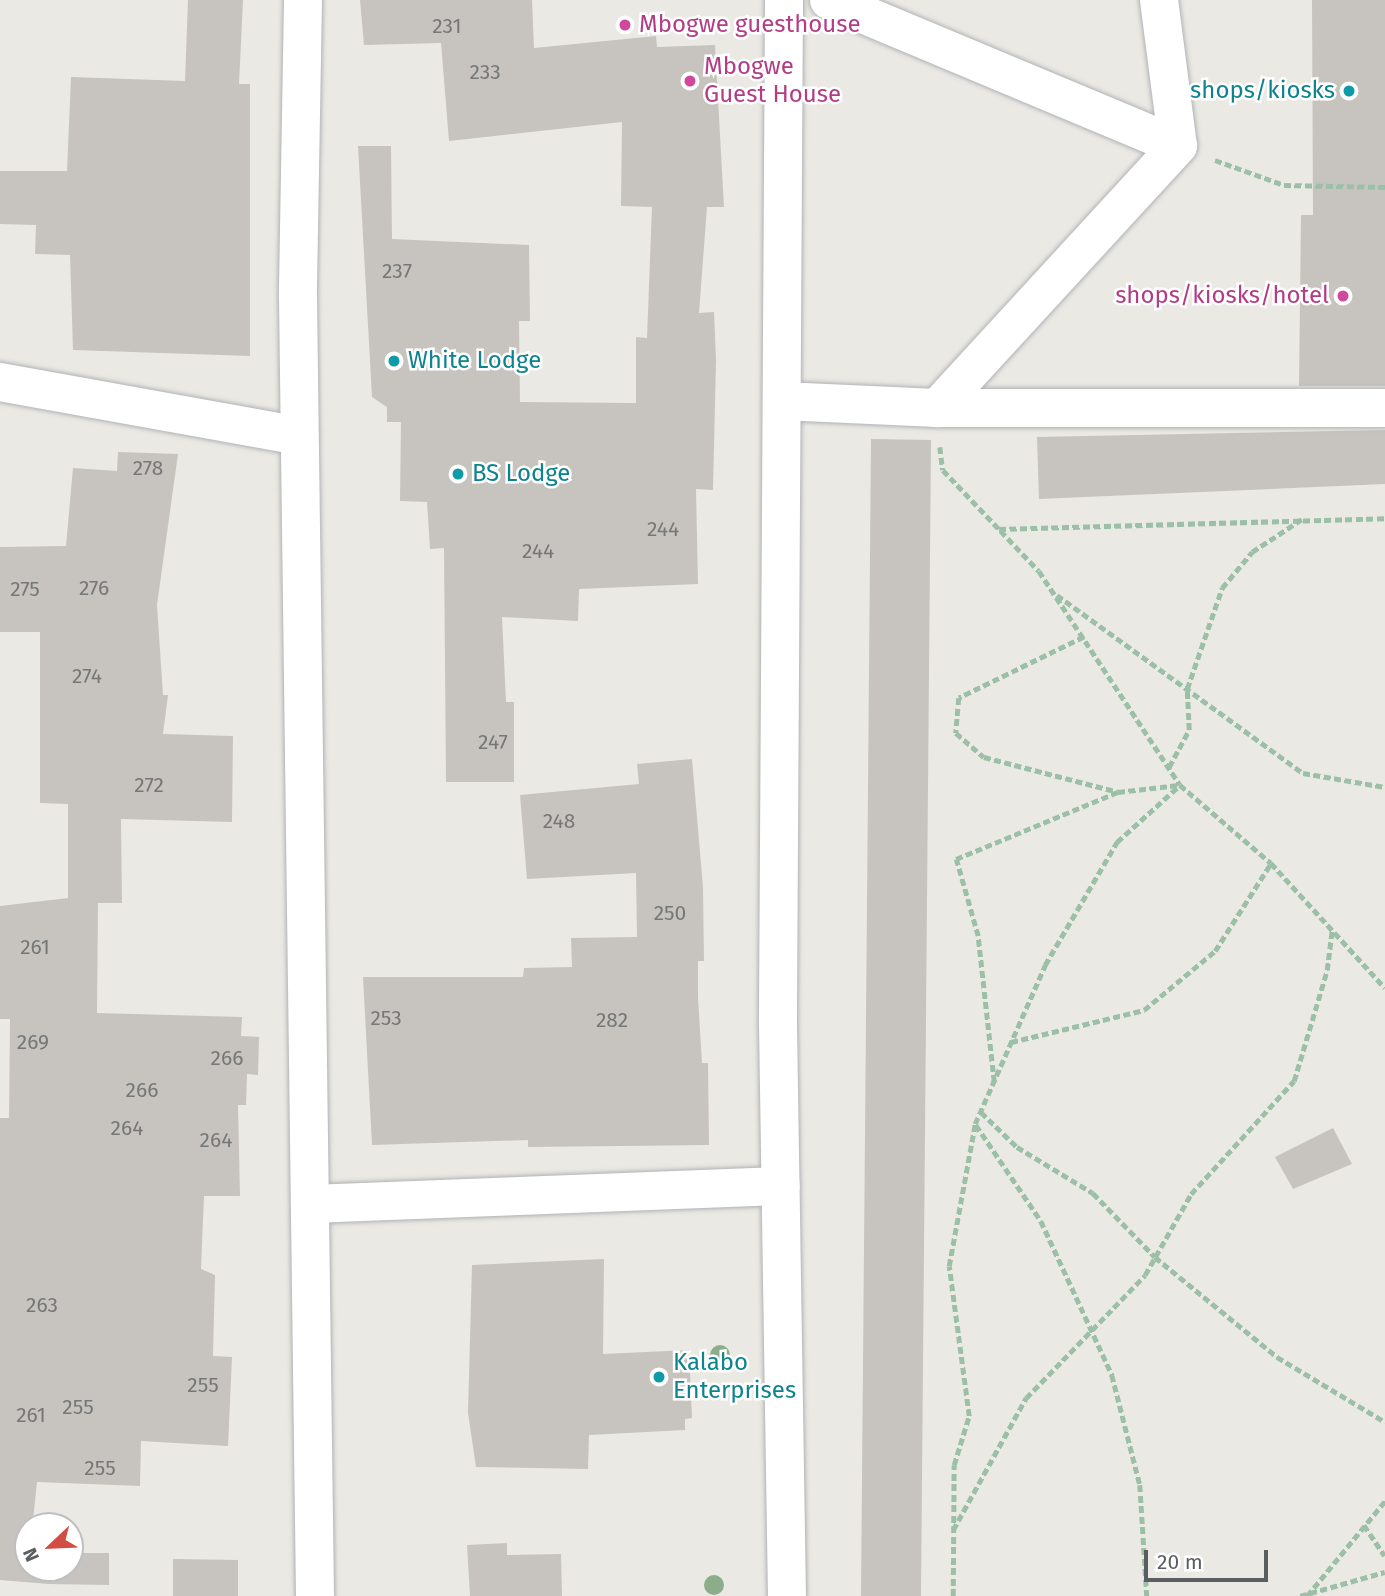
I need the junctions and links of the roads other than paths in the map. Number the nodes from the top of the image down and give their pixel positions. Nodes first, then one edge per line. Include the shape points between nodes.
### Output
1 (303, 0) edge
2 (784, 0) edge
3 (829, 0) edge
4 (1159, 0) edge
5 (1178, 146) junction
6 (0, 382) edge
7 (782, 401) junction
8 (937, 408) junction
9 (1385, 408) edge
10 (299, 436) junction
11 (780, 1186) junction
12 (310, 1204) junction
13 (315, 1596) edge
14 (787, 1596) edge

1 - 10 street
2 - 7 street
3 - 5 street
4 - 5 street
5 - 8 street
6 - 10 street
7 - 8 street
7 - 11 street
8 - 9 street
10 - 12 street
11 - 12 street
11 - 14 street
12 - 13 street

